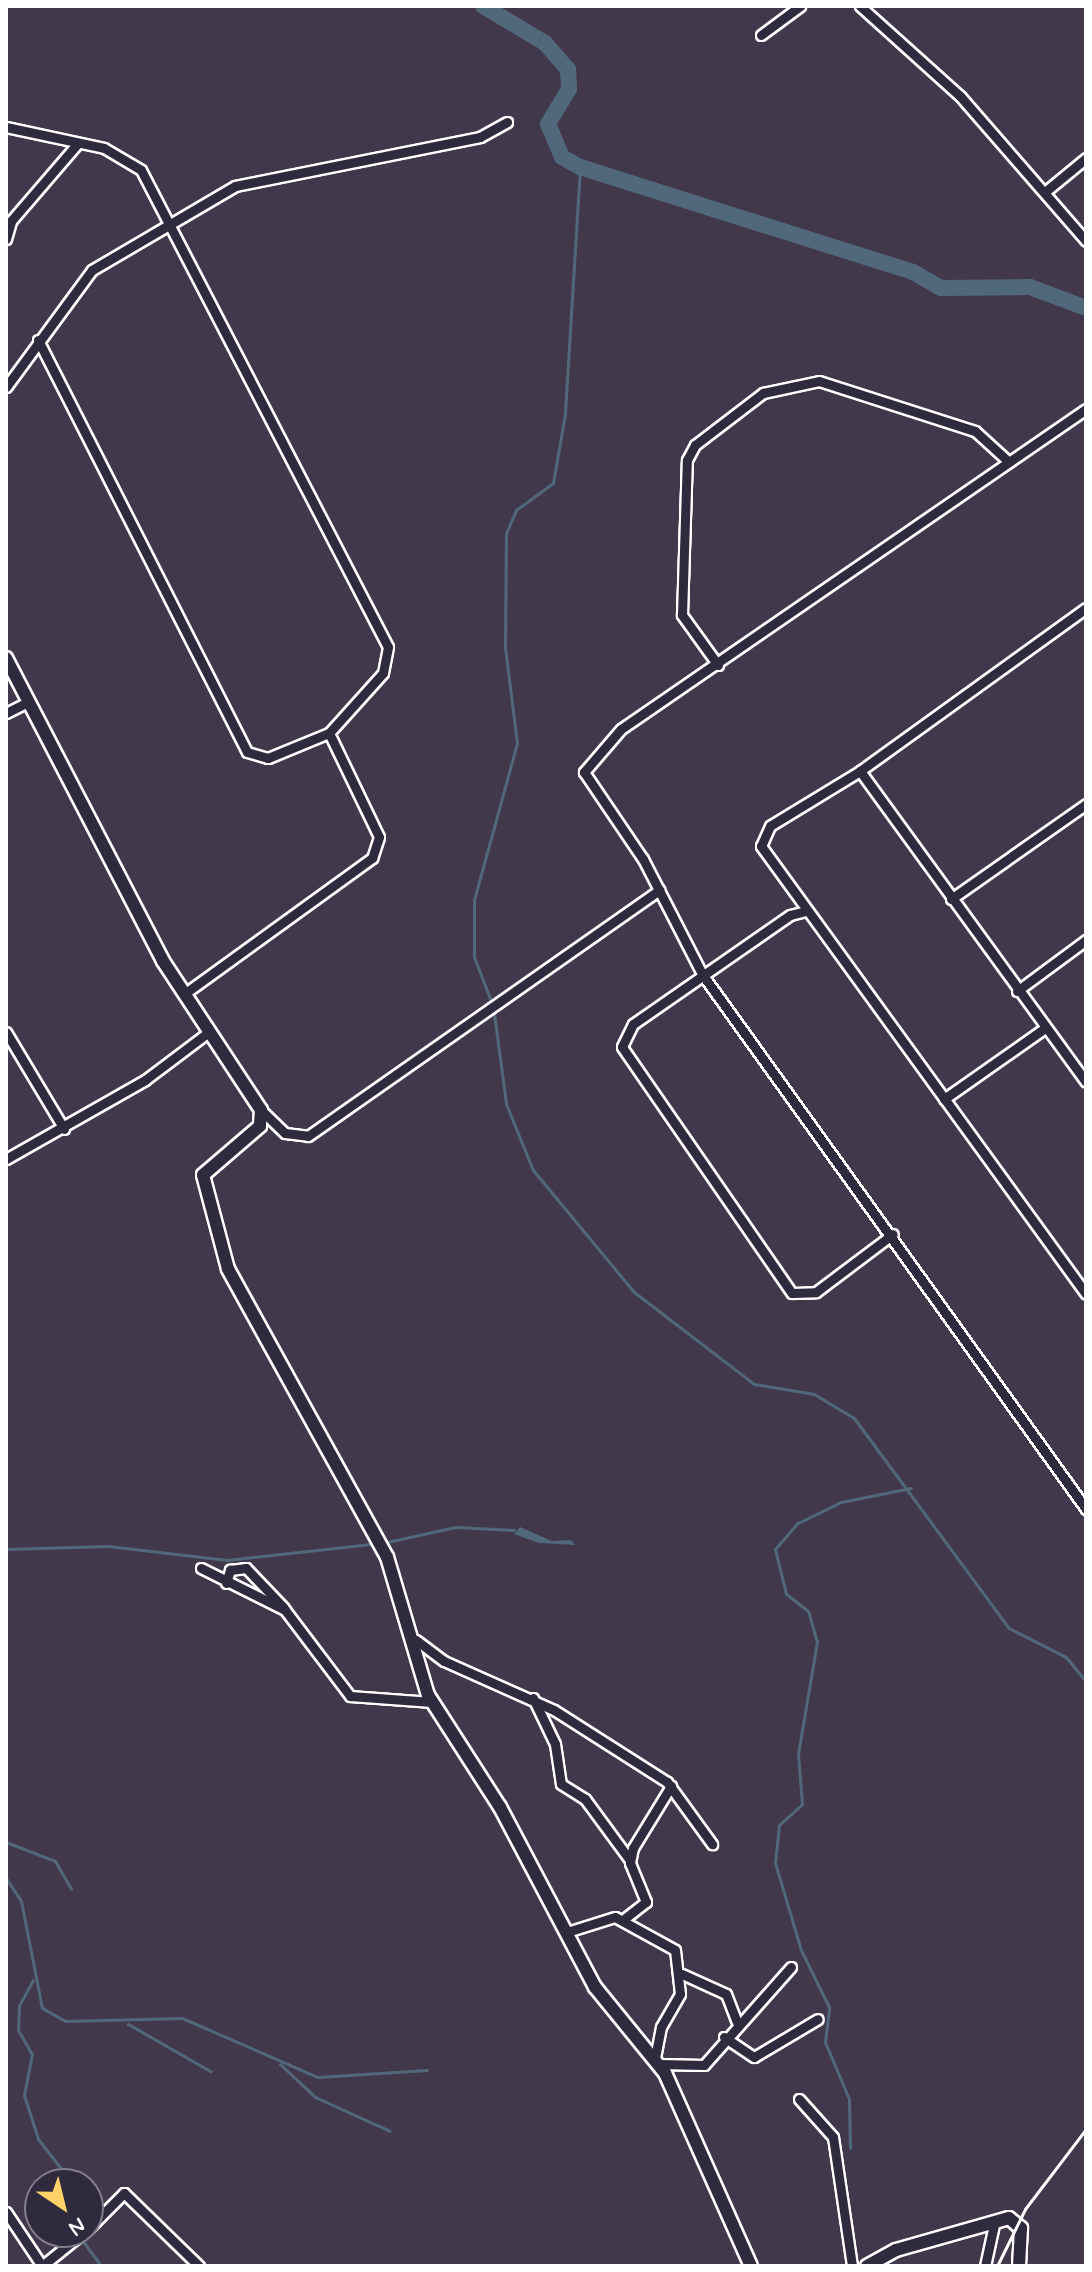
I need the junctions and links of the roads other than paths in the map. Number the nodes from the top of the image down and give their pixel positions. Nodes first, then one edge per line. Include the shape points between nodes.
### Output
1 (800, 6) edge
2 (860, 6) edge
3 (761, 35) dead end
4 (507, 122) dead end
5 (6, 127) edge
6 (78, 143) junction
7 (1086, 158) edge
8 (1046, 191) junction
9 (168, 222) junction
10 (6, 239) edge
11 (1086, 241) edge
12 (38, 340) junction
13 (6, 387) edge
14 (1086, 409) edge
15 (1009, 462) junction
16 (1086, 608) edge
17 (6, 658) edge
18 (718, 665) junction
19 (28, 702) junction
20 (6, 713) edge
21 (329, 733) junction
22 (860, 771) junction
23 (1086, 804) edge
24 (659, 890) junction
25 (951, 899) junction
26 (806, 911) junction
27 (1086, 940) edge
28 (702, 974) junction
29 (1017, 991) junction
30 (184, 994) junction
31 (1045, 1028) junction
32 (210, 1031) junction
33 (6, 1032) edge
34 (1086, 1082) edge
35 (944, 1099) junction
36 (261, 1110) junction
37 (64, 1129) junction
38 (6, 1159) edge
39 (893, 1234) junction
40 (1086, 1294) edge
41 (1086, 1509) edge
42 (201, 1568) dead end
43 (226, 1583) junction
44 (285, 1610) junction
45 (416, 1640) junction
46 (533, 1698) junction
47 (432, 1702) junction
48 (671, 1786) junction
49 (712, 1844) dead end
50 (629, 1859) junction
51 (624, 1919) junction
52 (567, 1932) junction
53 (791, 1967) dead end
54 (682, 1974) junction
55 (818, 2019) dead end
56 (737, 2022) junction
57 (724, 2037) junction
58 (657, 2062) junction
59 (799, 2099) dead end
60 (6, 2212) edge
61 (104, 2212) edge
62 (995, 2220) junction
63 (64, 2248) edge
64 (1017, 2265) edge
65 (42, 2266) edge
66 (199, 2266) edge
67 (751, 2266) edge
68 (852, 2266) edge
69 (867, 2266) edge
70 (985, 2266) edge

1 - 3 street
2 - 8 street via 960,96
4 - 9 street via 480,137 251,179
5 - 6 street
6 - 9 street via 115,151 141,170
6 - 10 street via 11,221
7 - 8 street
8 - 11 street
9 - 12 street via 92,270
9 - 21 street via 388,647 383,673
12 - 13 street
12 - 21 street via 247,752 268,758
14 - 15 street
15 - 18 street
15 - 18 street via 975,431 819,381 763,393 695,445 687,460 682,615
16 - 22 street
17 - 19 street
18 - 24 street via 621,729 584,764 587,781
19 - 20 street
19 - 30 street
21 - 30 street via 379,837 372,858
22 - 25 street
22 - 26 street via 763,834 765,857
23 - 25 street
24 - 28 street
24 - 36 street via 308,1136 285,1133
25 - 29 street
26 - 28 street
26 - 35 street
27 - 29 street
28 - 39 street
28 - 39 street via 633,1024 622,1047 766,1261 792,1293 808,1296
29 - 31 street
30 - 32 street
31 - 34 street
31 - 35 street
32 - 36 street
32 - 37 street
33 - 37 street
35 - 40 street
36 - 45 street via 260,1126 203,1175 223,1257 311,1429 382,1545
37 - 38 street
39 - 41 street
42 - 43 street
43 - 44 street
43 - 44 street via 230,1570 246,1568
44 - 47 street via 350,1696
45 - 46 street via 444,1661
45 - 47 street
46 - 48 street
46 - 50 street via 555,1744 561,1784 585,1799
47 - 52 street via 500,1807
48 - 49 street
48 - 50 street
50 - 51 street via 646,1902
51 - 52 street
51 - 54 street via 666,1941
52 - 58 street via 603,2000
53 - 56 street
54 - 56 street via 726,1994
54 - 58 street
55 - 57 street via 754,2057
56 - 57 street
57 - 58 street via 697,2068
58 - 67 street
59 - 68 street via 833,2137
60 - 65 street
61 - 66 street via 124,2193
62 - 64 street via 1014,2219 1021,2228
62 - 69 street
62 - 70 street
63 - 65 street

